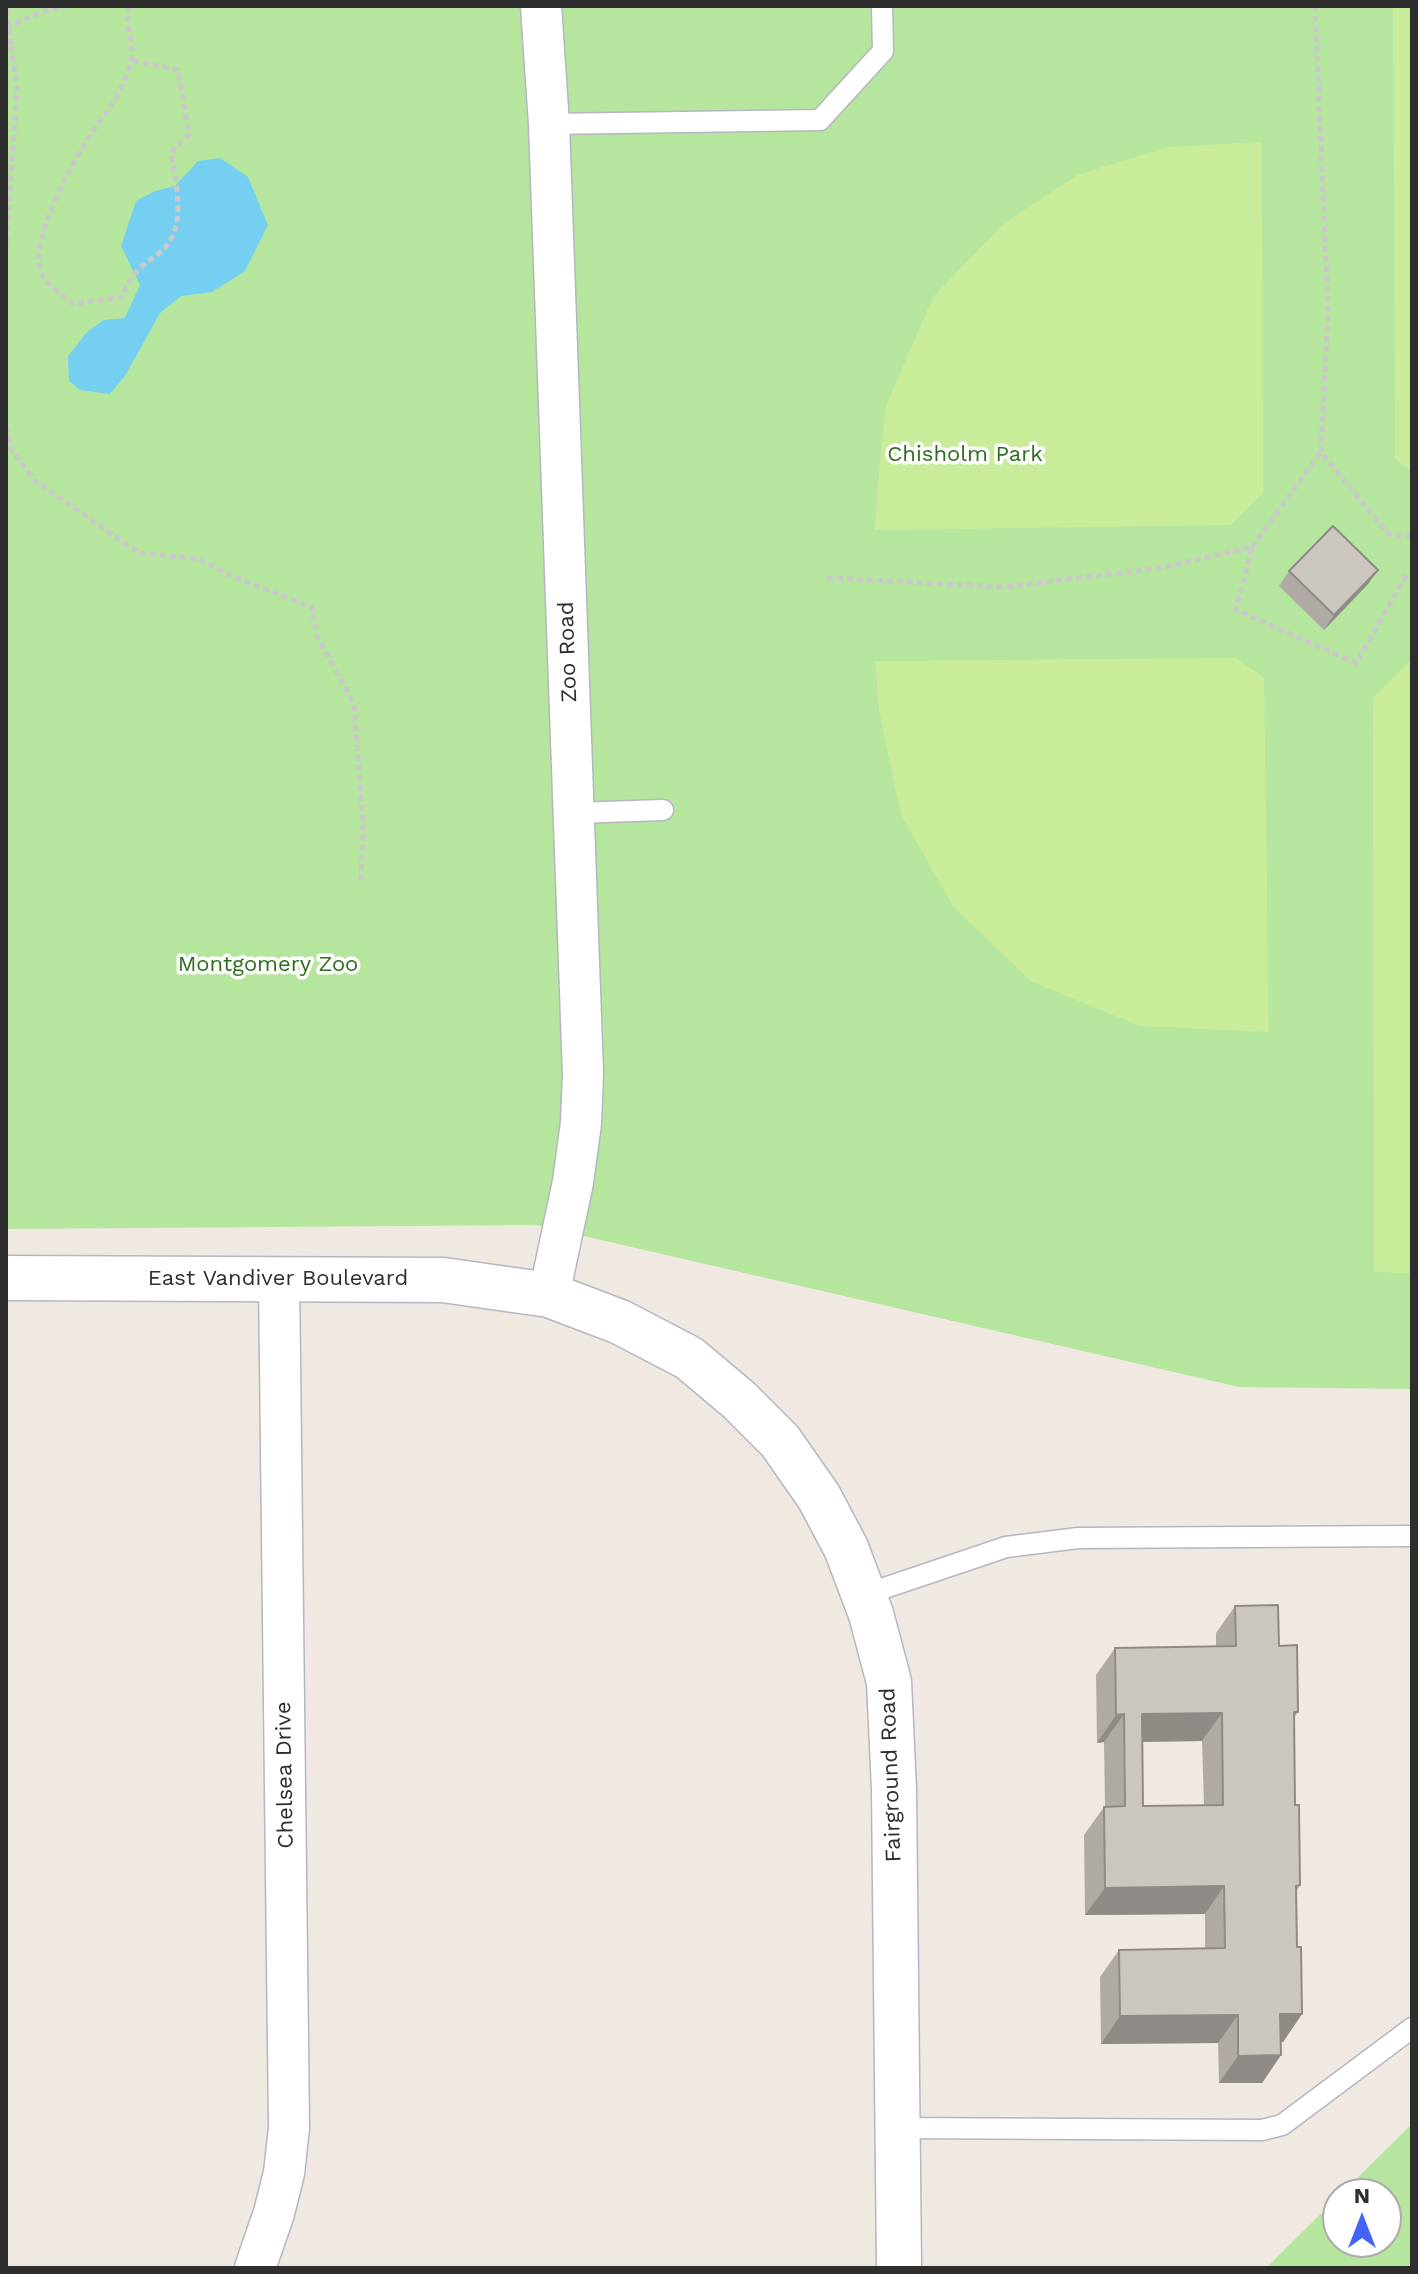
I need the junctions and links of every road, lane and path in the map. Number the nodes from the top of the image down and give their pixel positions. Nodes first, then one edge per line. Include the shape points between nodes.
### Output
1 (66, 6) edge
2 (129, 6) edge
3 (541, 6) edge
4 (882, 6) edge
5 (1315, 6) edge
6 (7, 8) edge
7 (6, 27) edge
8 (131, 60) junction
9 (549, 124) junction
10 (6, 251) edge
11 (6, 427) edge
12 (1321, 452) junction
13 (1412, 537) edge
14 (1252, 547) junction
15 (1412, 574) edge
16 (827, 578) dead end
17 (663, 810) dead end
18 (574, 813) junction
19 (361, 881) dead end
20 (6, 1278) edge
21 (279, 1278) junction
22 (549, 1295) junction
23 (1412, 1536) edge
24 (864, 1595) junction
25 (1412, 2028) edge
26 (898, 2128) junction
27 (255, 2268) edge
28 (899, 2268) edge

1 - 7 path
2 - 8 path
3 - 9 street, Zoo Road
4 - 9 lane via 883,51 820,120
5 - 12 path via 1328,310
6 - 10 path, bridge via 17,88
8 - 8 path via 112,107 60,189 42,235 37,259 42,277 73,304 122,297 128,281 161,252 176,230 179,208 171,153 189,134 178,70
9 - 18 street, Zoo Road
11 - 19 path via 11,449 34,480 139,553 199,559 312,607 317,636 354,704 363,825
12 - 13 path via 1388,534
12 - 14 path
14 - 15 path via 1236,610 1356,663 1407,574
14 - 16 path via 1160,568 1004,587
17 - 18 lane
18 - 22 street, Zoo Road via 581,1123
20 - 21 street, East Vandiver Boulevard
21 - 22 street, East Vandiver Boulevard via 443,1280
21 - 27 street, Chelsea Drive via 289,2128 284,2173
22 - 24 street, Fairground Road via 620,1322 689,1358 739,1400 780,1441 819,1497
23 - 24 lane via 1078,1538 1006,1547
24 - 26 street, Fairground Road via 889,1682 892,1729
25 - 26 lane via 1282,2125 1262,2130
26 - 28 street, Fairground Road

